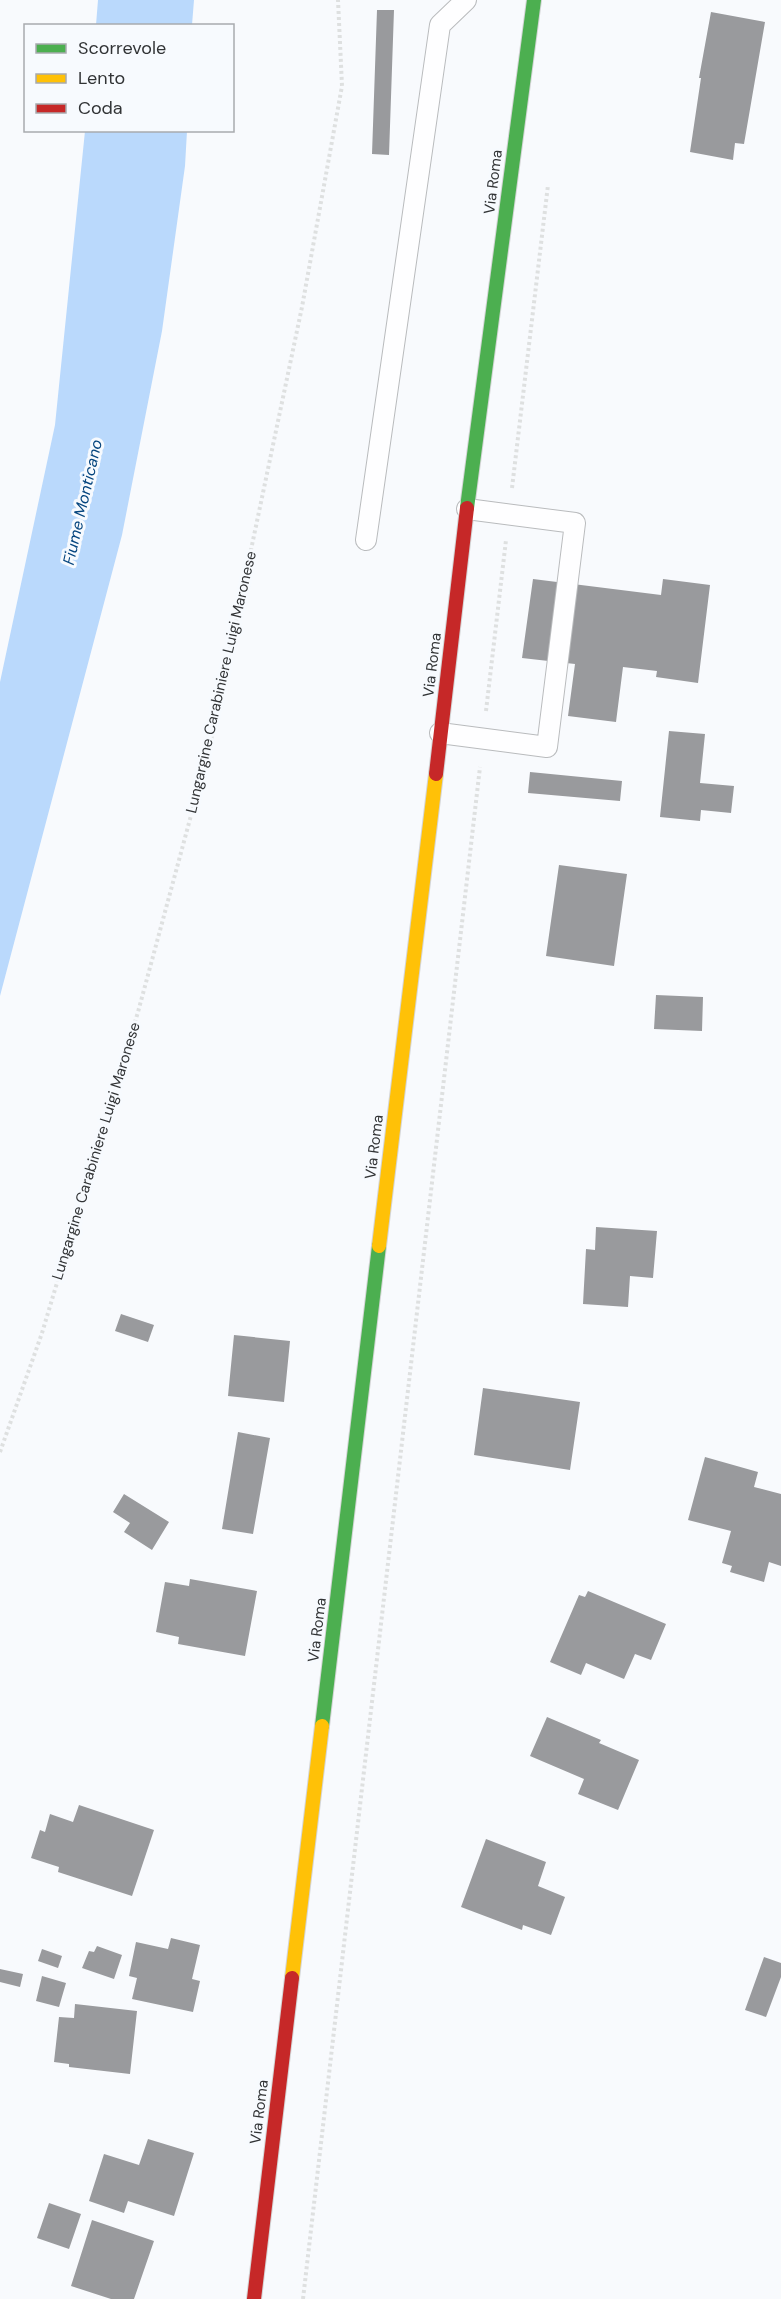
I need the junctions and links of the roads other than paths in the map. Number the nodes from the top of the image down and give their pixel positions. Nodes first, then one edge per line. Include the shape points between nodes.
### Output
1 (466, 0) edge
2 (534, 0) edge
3 (467, 509) junction
4 (366, 540) dead end
5 (440, 733) junction
6 (254, 2299) edge

1 - 4 lane via 440,25
2 - 3 main road, Via Roma
3 - 5 main road, Via Roma
3 - 5 lane via 575,523 547,747
5 - 6 main road, Via Roma

